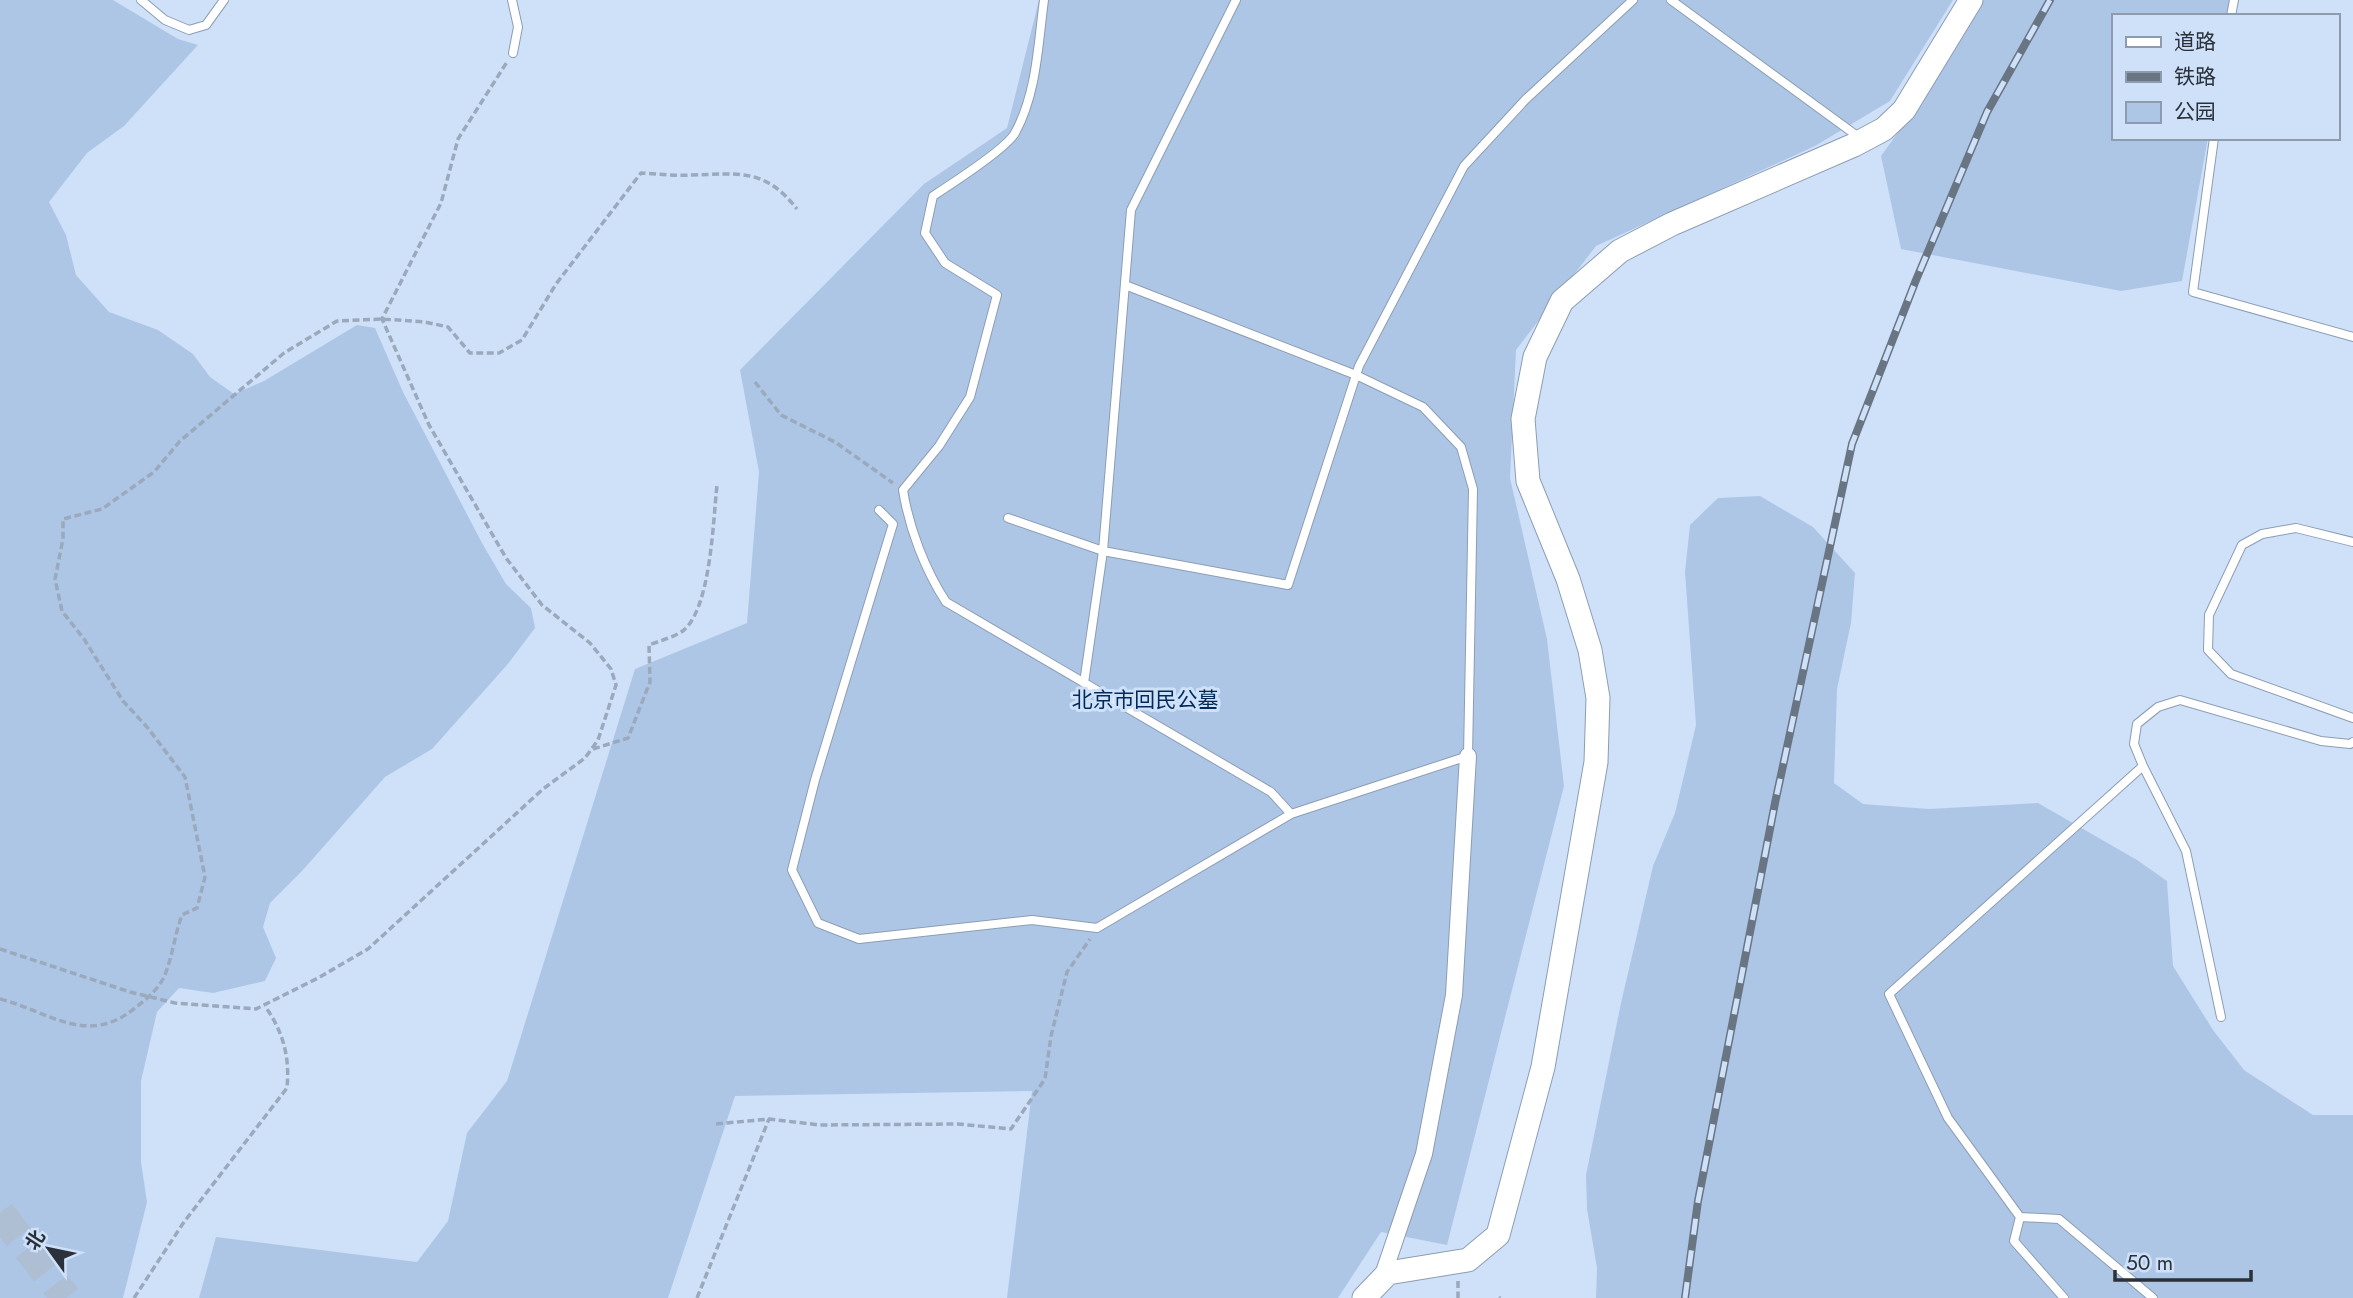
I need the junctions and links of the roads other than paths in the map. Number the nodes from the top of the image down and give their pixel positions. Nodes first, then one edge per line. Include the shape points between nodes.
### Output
1 (141, 0) edge
2 (224, 0) edge
3 (512, 0) edge
4 (1044, 0) edge
5 (1236, 0) edge
6 (1633, 0) edge
7 (1671, 0) edge
8 (1971, 0) edge
9 (513, 52) road end
10 (1863, 140) junction
11 (2214, 140) edge
12 (1125, 285) junction
13 (2353, 337) edge
14 (1356, 374) junction
15 (879, 510) dead end
16 (1007, 518) dead end
17 (2353, 542) edge
18 (1103, 551) junction
19 (1084, 683) junction
20 (2353, 718) edge
21 (2353, 742) edge
22 (1468, 756) junction
23 (2143, 766) junction
24 (1291, 814) junction
25 (2221, 1017) dead end
26 (2020, 1217) junction
27 (1381, 1281) junction
28 (1364, 1298) edge
29 (2064, 1298) edge
30 (2153, 1298) edge

1 - 2 lane via 165,20 189,30 206,25
3 - 9 lane via 518,27
4 - 19 lane via 1032,85 1014,135 933,196 925,233 945,263 997,295 970,397 903,490 933,582 946,602
5 - 12 lane via 1131,210
6 - 14 lane via 1526,99 1464,166
7 - 10 lane
8 - 10 street via 1904,110
10 - 27 street via 1620,251 1562,301 1535,356 1522,419 1528,481 1568,579 1590,650 1598,698 1596,762 1543,1068 1498,1235 1468,1260 1388,1273
11 - 13 lane via 2193,292
12 - 14 lane
12 - 18 lane
14 - 18 lane via 1289,585
14 - 22 lane via 1423,407 1461,447 1473,489
15 - 24 lane via 893,524 792,870 818,923 859,939 1032,920 1097,928
16 - 18 lane
17 - 20 lane via 2296,528 2262,534 2242,545 2209,615 2208,650 2231,674
18 - 19 lane
19 - 24 lane via 1271,792
21 - 23 lane via 2321,741 2180,700 2158,707 2137,723 2134,744
22 - 24 lane
22 - 27 street via 1454,995 1424,1154
23 - 25 lane via 2186,851
23 - 26 lane via 1889,994 1948,1118
26 - 29 lane via 2014,1241
26 - 30 lane via 2059,1219
27 - 28 street

